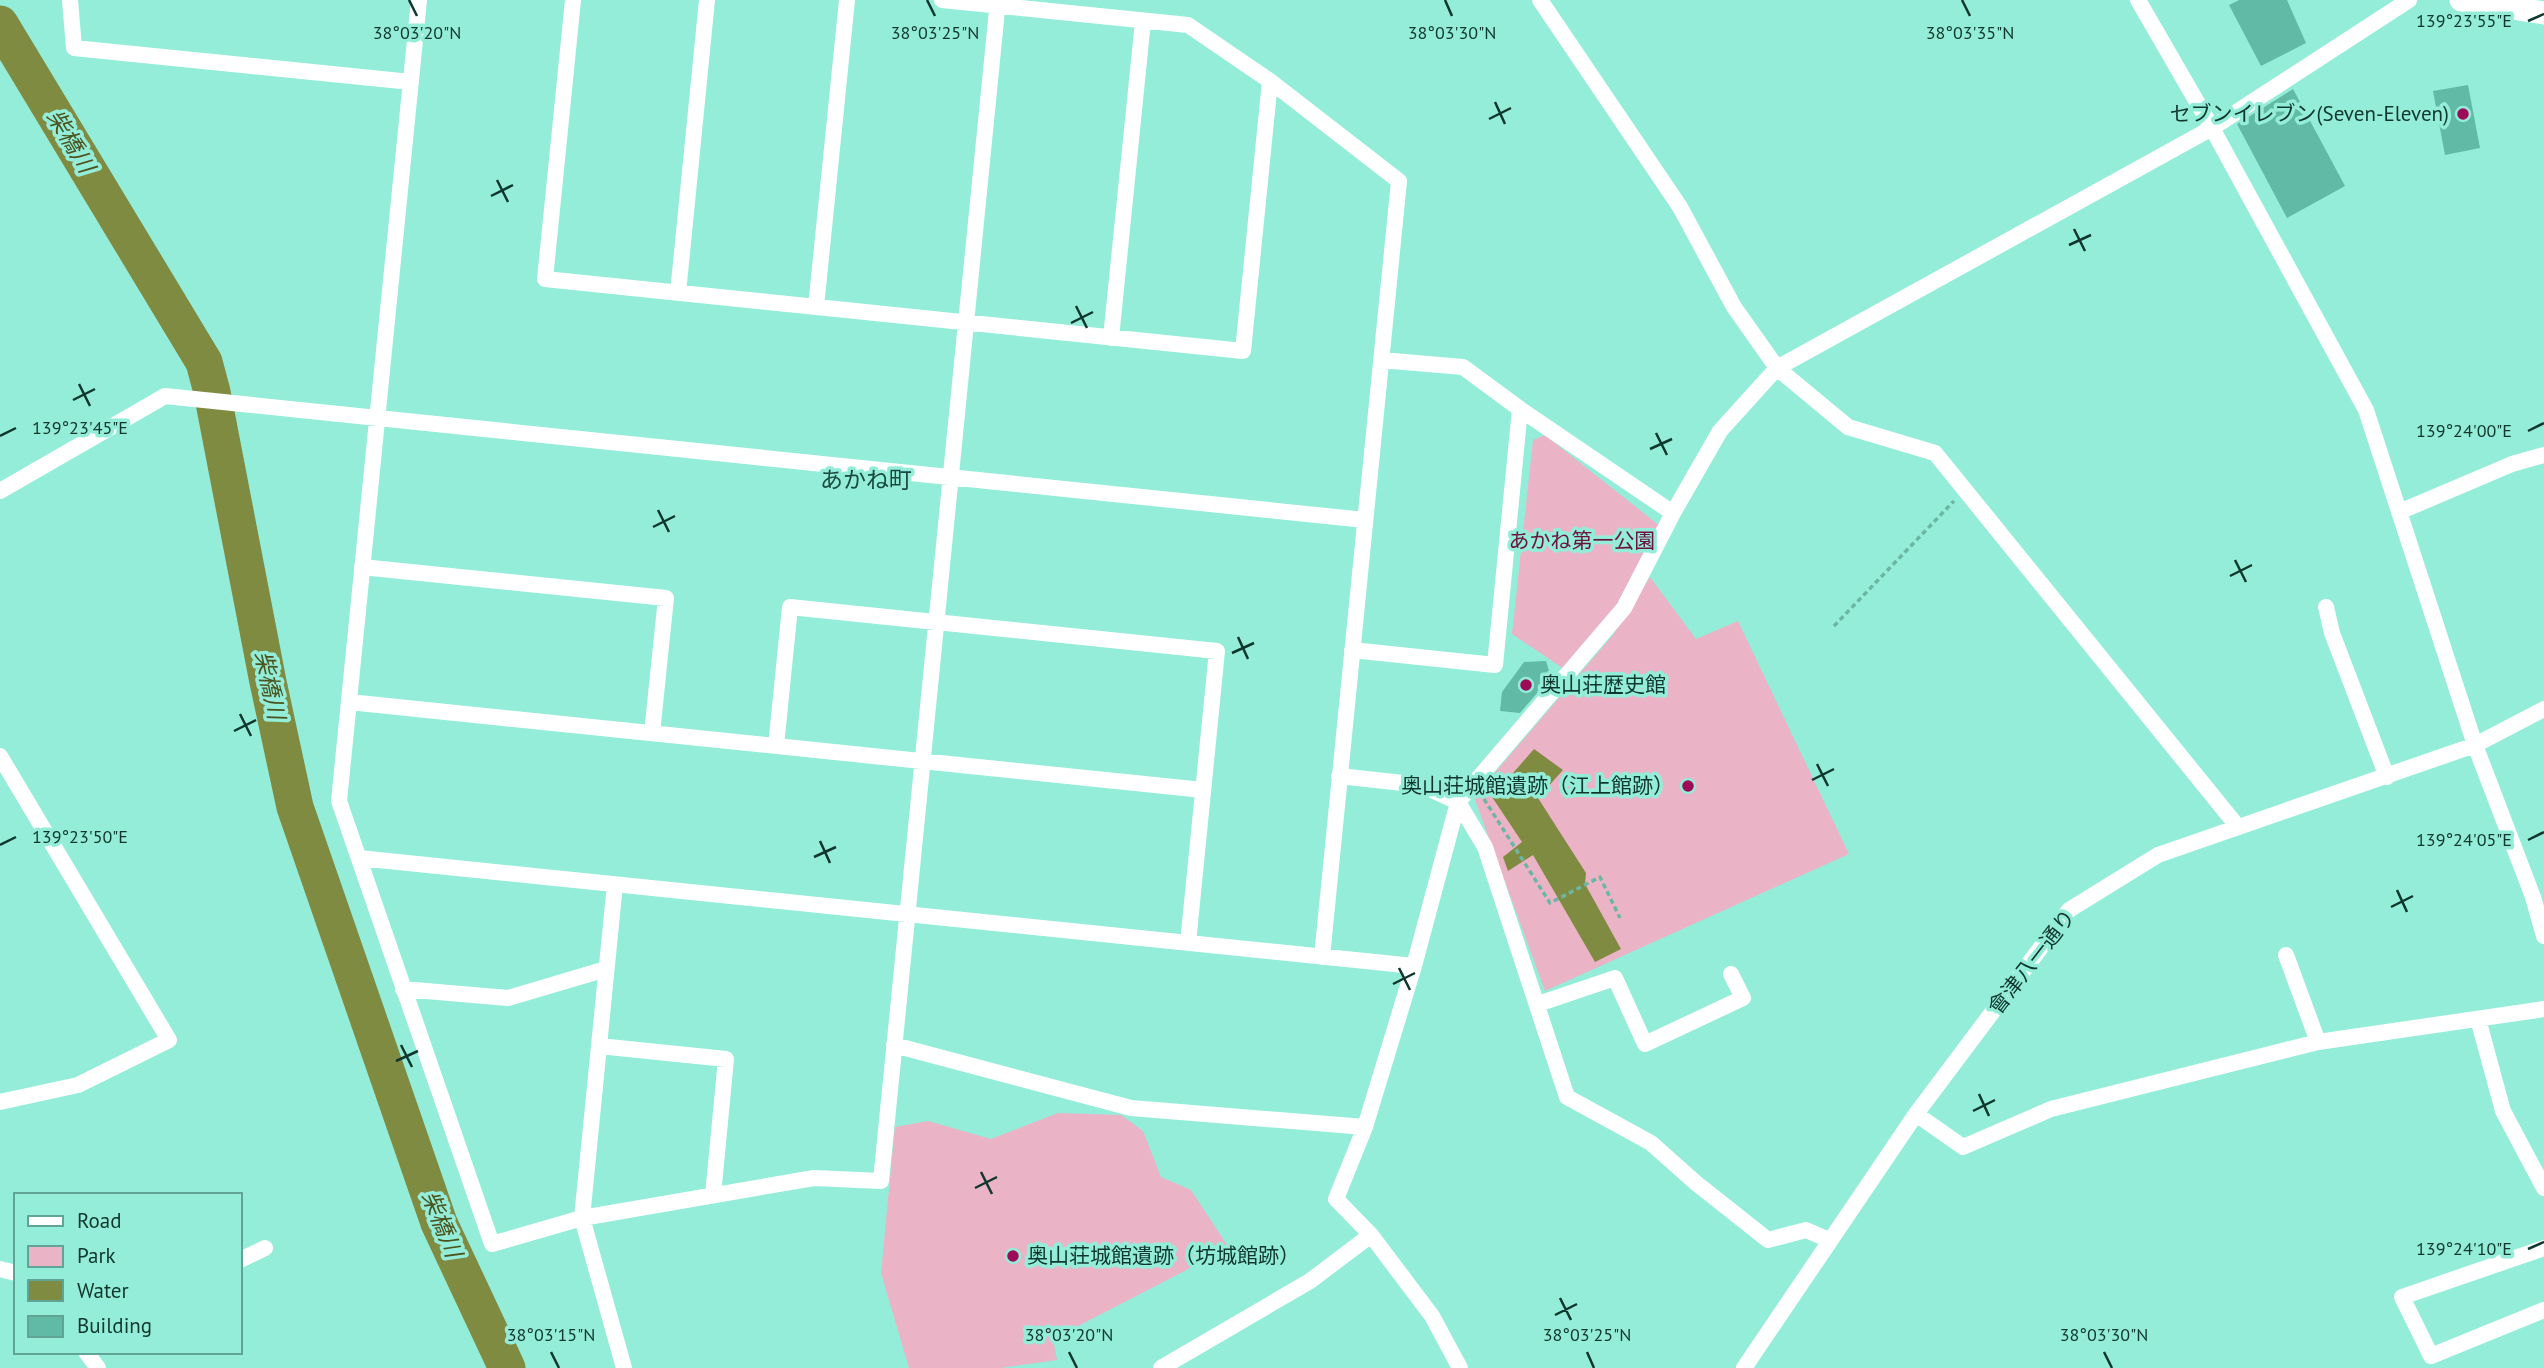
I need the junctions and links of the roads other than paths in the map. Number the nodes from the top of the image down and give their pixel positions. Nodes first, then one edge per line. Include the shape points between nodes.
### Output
1 (70, 0) edge
2 (419, 0) edge
3 (573, 0) edge
4 (707, 0) edge
5 (847, 0) edge
6 (943, 0) edge
7 (1540, 0) edge
8 (2138, 0) edge
9 (2409, 0) edge
10 (2461, 0) edge
11 (998, 3) edge
12 (2544, 13) edge
13 (1143, 21) junction
14 (1270, 80) junction
15 (411, 82) junction
16 (2212, 128) junction
17 (678, 293) junction
18 (816, 307) junction
19 (966, 323) junction
20 (1111, 338) junction
21 (1381, 360) junction
22 (1777, 368) junction
23 (1521, 409) junction
24 (377, 418) junction
25 (2544, 454) edge
26 (950, 477) junction
27 (0, 491) edge
28 (2399, 512) junction
29 (1673, 513) junction
30 (1365, 520) junction
31 (362, 567) junction
32 (2326, 607) dead end
33 (936, 622) junction
34 (1352, 650) junction
35 (349, 702) junction
36 (2544, 709) edge
37 (652, 733) junction
38 (2475, 745) junction
39 (776, 746) junction
40 (0, 756) edge
41 (923, 761) junction
42 (1339, 776) junction
43 (2387, 777) junction
44 (1203, 790) junction
45 (1458, 802) junction
46 (2238, 827) junction
47 (359, 858) junction
48 (615, 884) junction
49 (2539, 902) edge
50 (908, 914) junction
51 (2544, 936) edge
52 (1188, 943) junction
53 (2286, 955) dead end
54 (1322, 957) junction
55 (1414, 966) junction
56 (606, 969) junction
57 (1731, 974) dead end
58 (404, 989) junction
59 (1538, 1004) junction
60 (2544, 1009) edge
61 (2478, 1019) junction
62 (2318, 1042) junction
63 (894, 1045) junction
64 (599, 1046) junction
65 (0, 1102) edge
66 (1916, 1114) junction
67 (1365, 1127) junction
68 (2544, 1188) edge
69 (713, 1195) junction
70 (582, 1218) junction
71 (1371, 1235) junction
72 (1829, 1240) junction
73 (265, 1248) dead end
74 (2544, 1248) edge
75 (242, 1259) edge
76 (2544, 1310) edge
77 (624, 1368) edge
78 (1161, 1368) edge
79 (1460, 1368) edge
80 (1744, 1368) edge

1 - 15 street via 74,48
2 - 15 street
3 - 17 street via 545,279
4 - 17 street
5 - 18 street
6 - 11 street
7 - 22 street via 1680,207 1734,307
8 - 16 street
9 - 16 street
10 - 12 street
11 - 13 street
11 - 19 street
13 - 14 street via 1188,25
13 - 20 street
14 - 20 street via 1243,351
14 - 21 street via 1399,181
15 - 24 street
16 - 22 street
16 - 28 street via 2366,410
17 - 18 street
18 - 19 street
19 - 20 street
19 - 26 street
21 - 23 street via 1463,367
21 - 30 street
22 - 29 street via 1720,431
22 - 46 street via 1848,427 1935,453
23 - 29 street
23 - 34 street via 1495,665
24 - 26 street
24 - 27 street via 165,396
24 - 31 street
25 - 28 street
26 - 30 street
26 - 33 street
28 - 38 street
29 - 45 street via 1624,608
30 - 34 street
31 - 35 street
31 - 37 street via 666,598
32 - 43 street
33 - 39 street via 790,607
33 - 41 street
33 - 44 street via 1217,651
34 - 42 street
35 - 37 street
35 - 47 street via 339,801
36 - 38 street, 會津八一通り
37 - 39 street
38 - 43 street, 會津八一通り
38 - 49 street
39 - 41 street
40 - 65 street via 169,1040 78,1085
41 - 44 street
41 - 50 street
42 - 45 street via 1421,785
42 - 54 street
43 - 46 street, 會津八一通り
44 - 52 street
45 - 55 street
45 - 59 street via 1485,847
46 - 66 street, 會津八一通り via 2158,855 2069,910
47 - 48 street
47 - 58 street
48 - 50 street
48 - 56 street
49 - 51 street
50 - 52 street
50 - 63 street
52 - 54 street
53 - 62 street
54 - 55 street
55 - 67 street
56 - 58 street via 508,998
56 - 64 street
57 - 59 street via 1743,998 1645,1044 1615,978
58 - 70 street via 492,1244
59 - 72 street via 1567,1097 1651,1143 1768,1240 1806,1230
60 - 61 street
61 - 62 street
61 - 68 street via 2503,1111
62 - 66 street via 2050,1109 1963,1147
63 - 67 street via 1131,1108
63 - 69 street via 881,1181 814,1178
64 - 69 street via 726,1059
64 - 70 street
66 - 72 street, 會津八一通り
67 - 71 street via 1336,1199
69 - 70 street
70 - 77 street
71 - 78 street via 1310,1280
71 - 79 street via 1433,1316
72 - 80 street, 會津八一通り
73 - 75 street
74 - 76 street via 2402,1297 2431,1356

